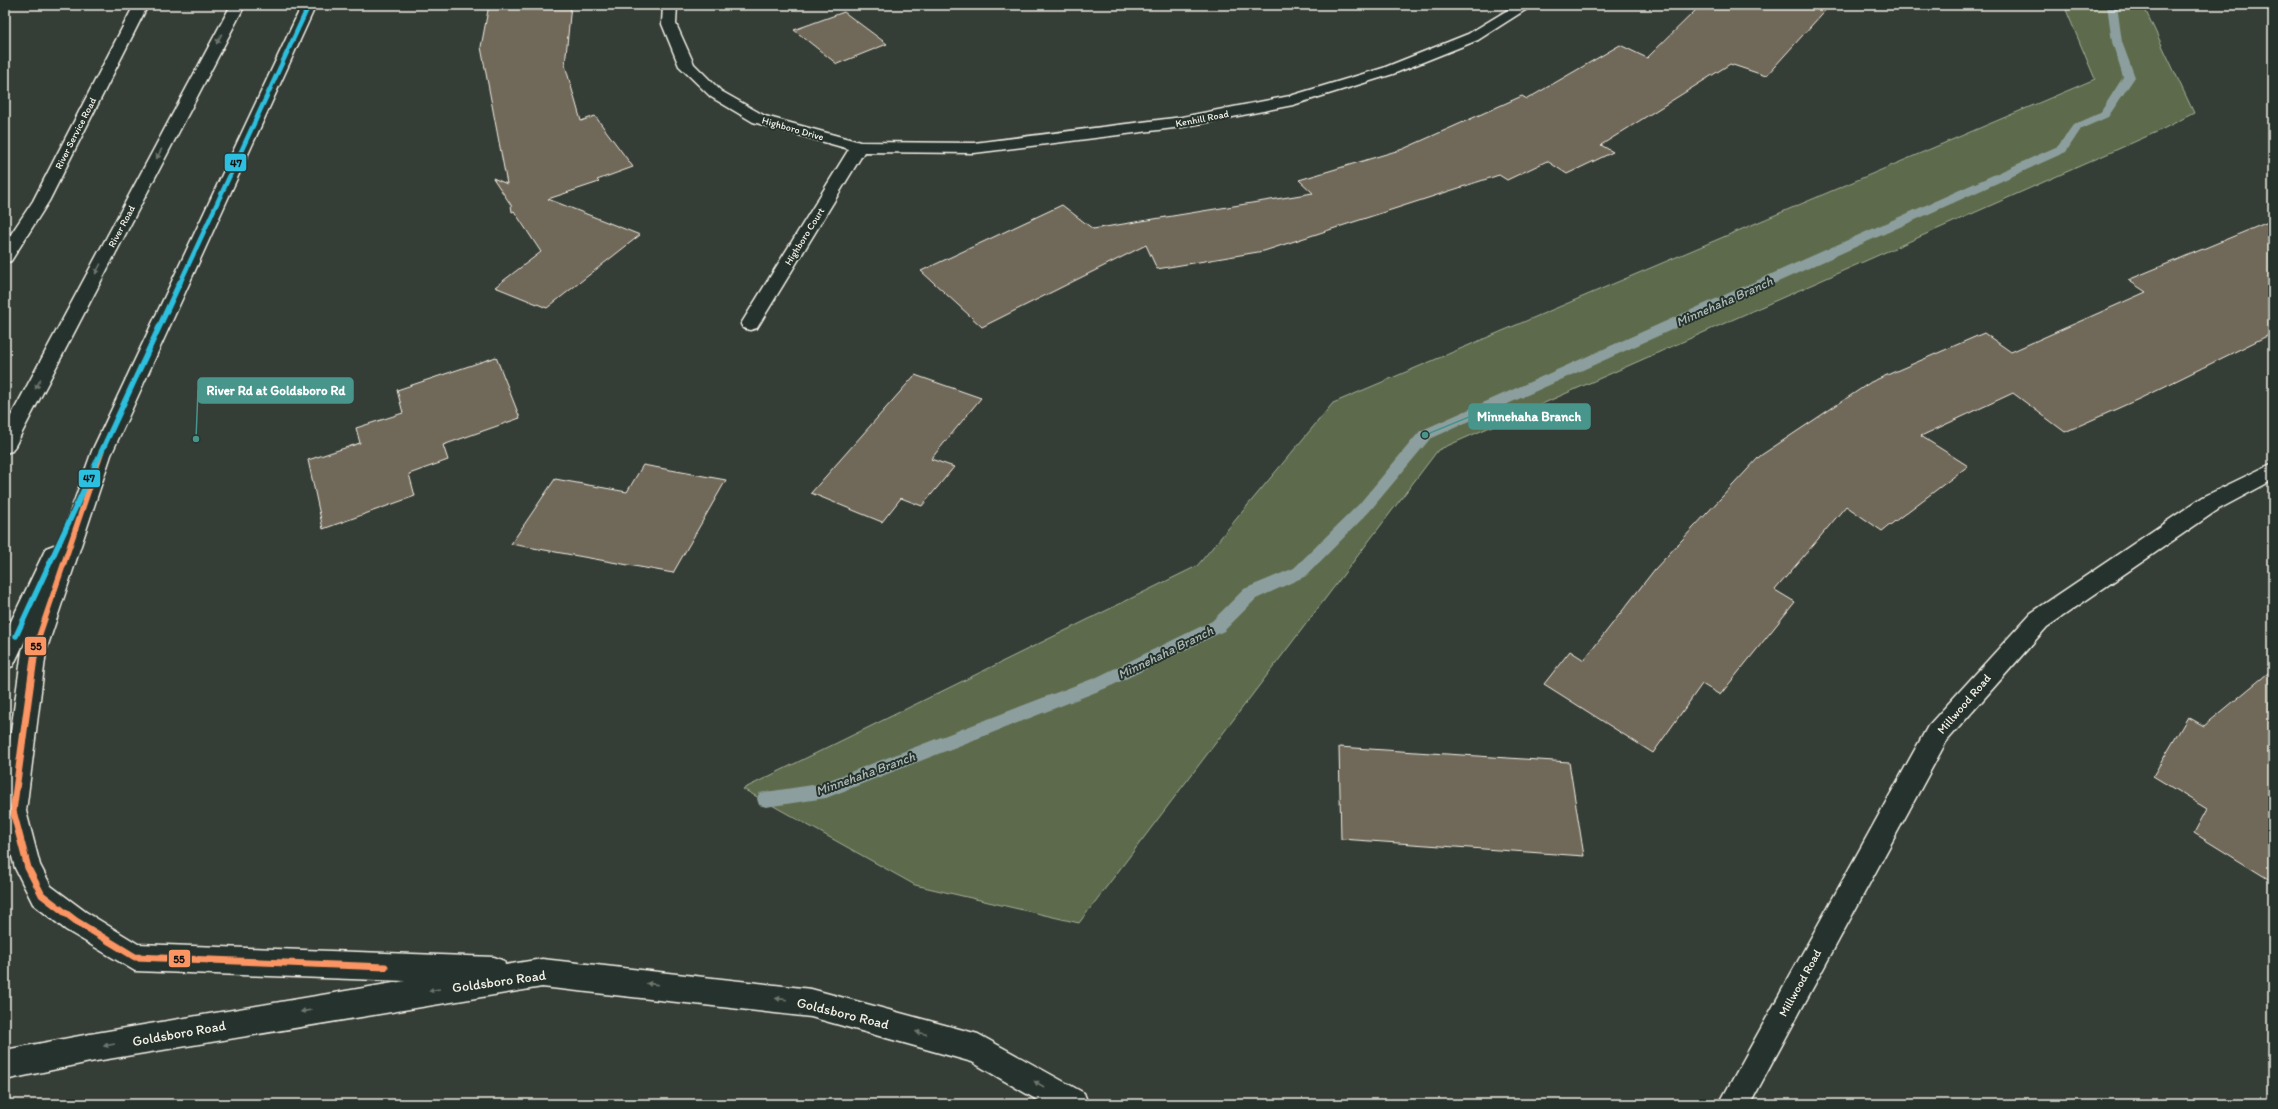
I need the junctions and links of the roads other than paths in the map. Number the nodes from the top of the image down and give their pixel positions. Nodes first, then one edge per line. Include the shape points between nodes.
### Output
1 (141, 5) edge
2 (238, 5) edge
3 (309, 5) edge
4 (670, 5) edge
5 (1526, 5) edge
6 (859, 147) junction
7 (5, 257) edge
8 (750, 324) dead end
9 (5, 446) edge
10 (102, 451) junction
11 (2273, 471) edge
12 (5, 659) edge
13 (542, 973) junction
14 (5, 1066) edge
15 (1073, 1104) edge
16 (1734, 1104) edge

1 - 7 main road, River Service Road via 40,201
2 -> 9 main road, River Road
3 - 10 main road
4 - 6 main road, Highboro Drive via 670,24 687,66 716,94 759,119
5 - 6 main road, Kenhill Road via 1474,37 1388,71 1293,100 1182,122 974,148
6 - 8 main road, Highboro Court
10 - 12 main road
10 - 13 main road via 34,650 13,811 28,868 42,895 76,921 135,957
11 - 16 main road, Millwood Road via 2211,502 2039,620 1937,734
13 -> 14 main road, Goldsboro Road via 90,1048
15 -> 13 main road, Goldsboro Road via 978,1049 811,1003

